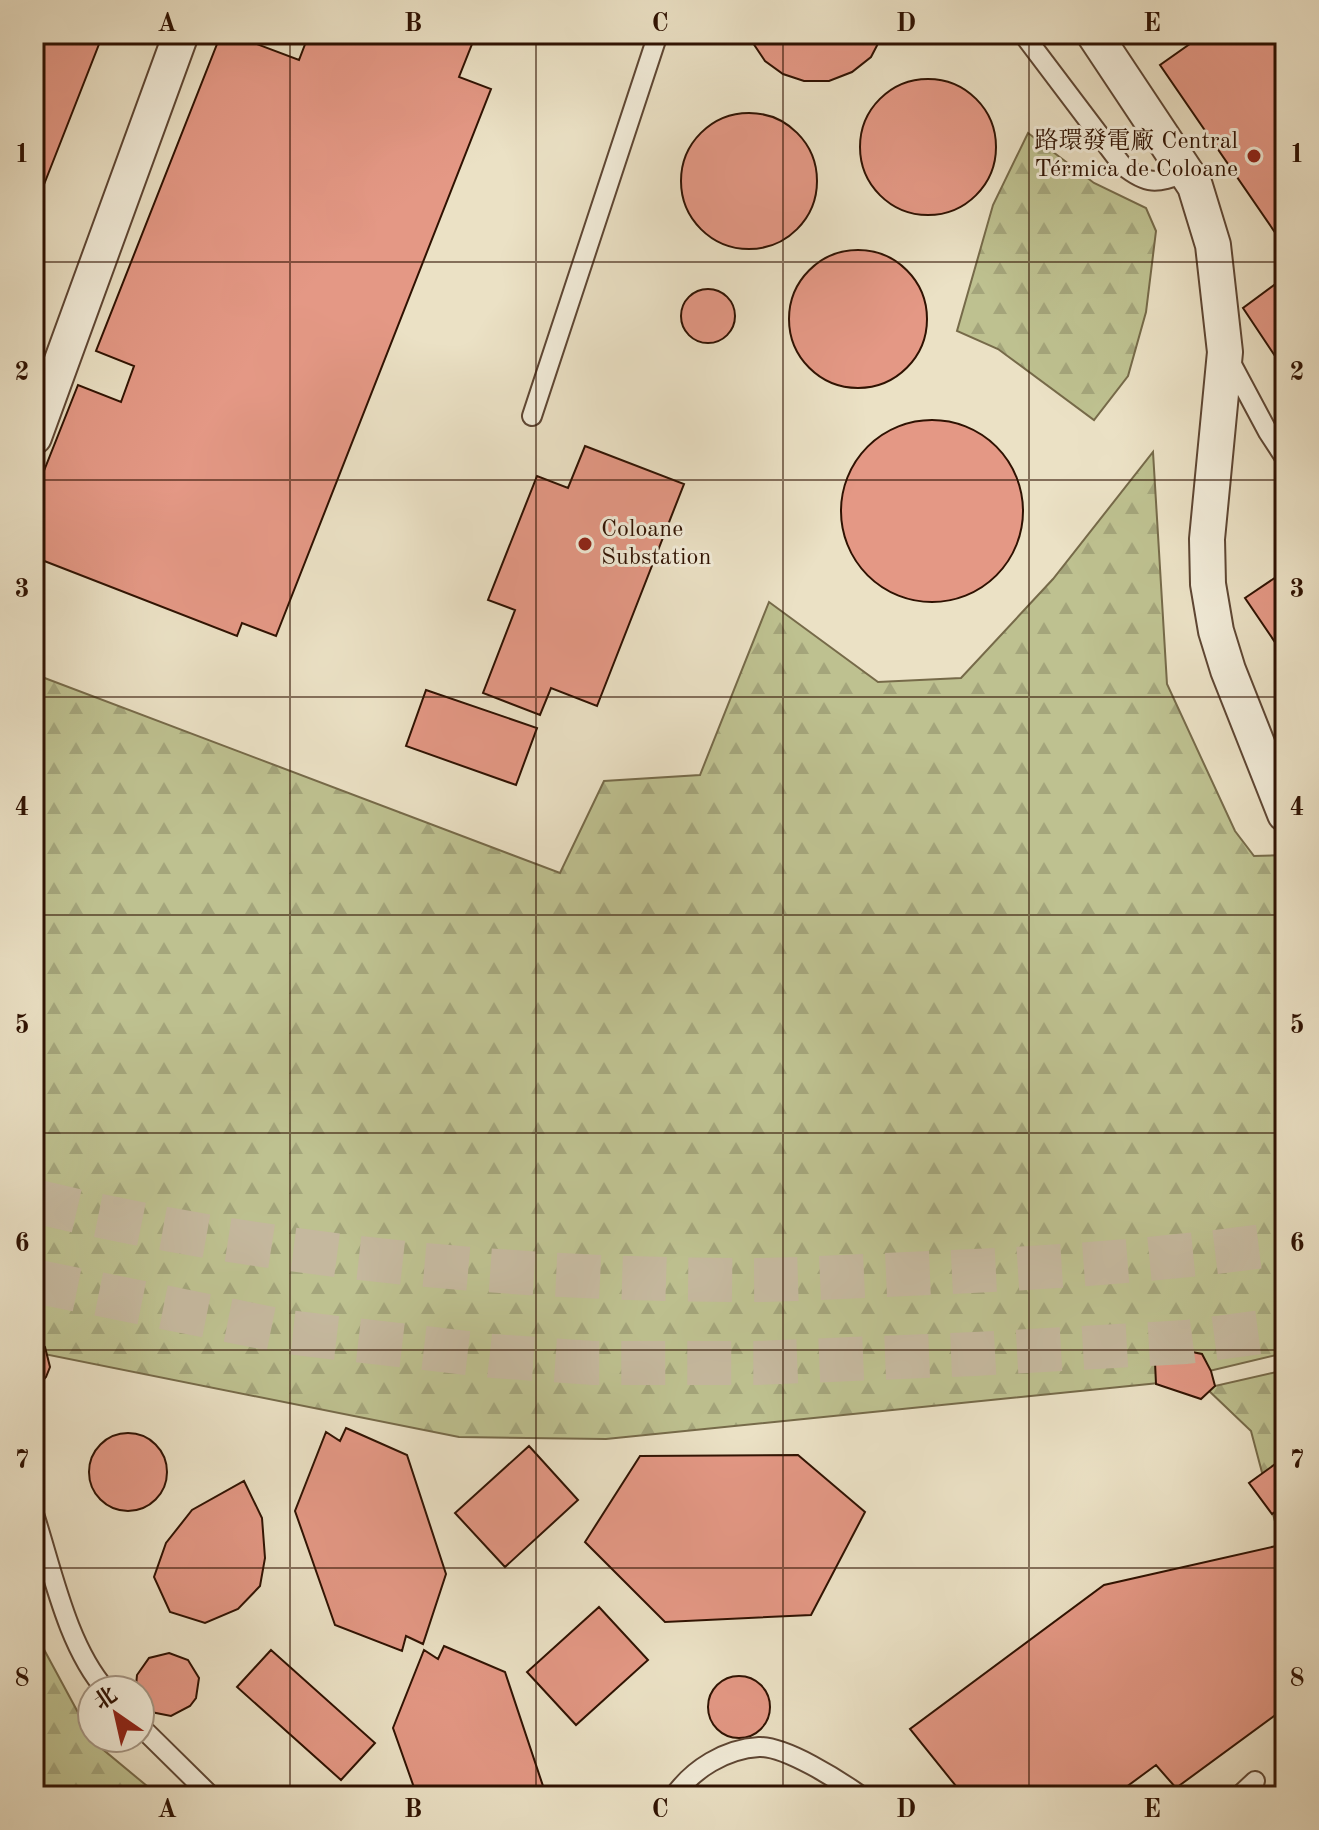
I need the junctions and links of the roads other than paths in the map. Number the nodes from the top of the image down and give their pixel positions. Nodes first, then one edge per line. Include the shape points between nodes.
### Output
1 (181, 34) edge
2 (658, 34) edge
3 (1023, 34) edge
4 (1094, 34) edge
5 (1186, 173) junction
6 (1225, 352) junction
7 (532, 416) dead end
8 (34, 437) edge
9 (1285, 458) edge
10 (1285, 814) edge
11 (34, 1514) edge
12 (92, 1674) edge
13 (156, 1742) edge
14 (1255, 1781) dead end
15 (211, 1796) edge
16 (674, 1796) edge
17 (861, 1796) edge
18 (1239, 1796) edge

1 - 8 street
2 - 7 lane
3 - 5 lane via 1122,165 1138,178 1156,183
4 - 5 street
5 - 6 street via 1213,245
6 - 9 lane
6 - 10 street via 1207,539 1208,584 1228,670
11 - 12 lane via 73,1635
13 - 15 lane
14 - 18 lane
16 - 17 lane via 718,1756 761,1747 807,1762

